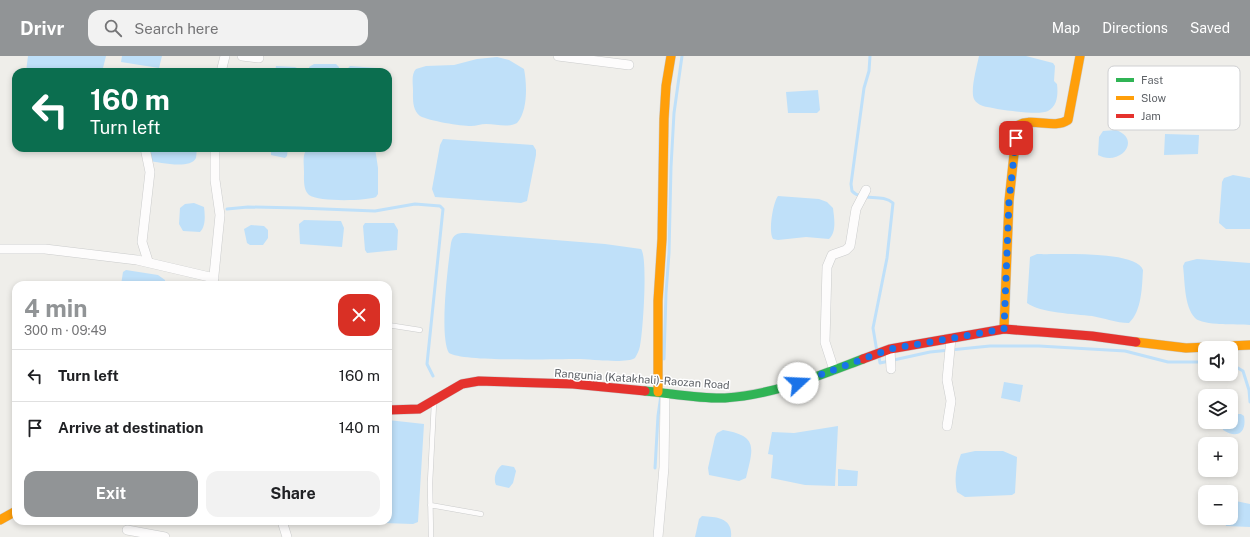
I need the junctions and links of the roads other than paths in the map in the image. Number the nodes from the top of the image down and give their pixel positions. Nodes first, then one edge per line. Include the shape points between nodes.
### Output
1 (225, 56) edge
2 (242, 56) edge
3 (558, 56) edge
4 (672, 56) edge
5 (1080, 56) edge
6 (259, 58) dead end
7 (629, 66) dead end
8 (222, 68) edge
9 (145, 152) edge
10 (215, 152) edge
11 (866, 190) dead end
12 (0, 249) edge
13 (148, 261) junction
14 (214, 281) edge
15 (392, 326) edge
16 (1004, 329) junction
17 (420, 330) dead end
18 (952, 341) junction
19 (1250, 344) edge
20 (834, 370) junction
21 (662, 392) junction
22 (434, 402) junction
23 (392, 410) edge
24 (948, 426) dead end
25 (430, 505) junction
26 (12, 514) edge
27 (481, 514) dead end
28 (0, 520) edge
29 (283, 525) edge
30 (127, 530) dead end
31 (165, 537) edge
32 (287, 537) edge
33 (431, 537) edge
34 (658, 537) edge

1 - 8 street
2 - 6 street
3 - 7 street
4 - 21 main road via 666,86 664,119 659,295
5 - 16 main road via 1068,120 1062,124 1023,122 1017,126 1009,201
9 - 13 street via 150,172 142,242
10 - 14 street via 215,180 220,215
11 - 20 street via 856,209 850,246 832,255 827,267 825,342
12 - 13 street via 46,249
13 - 14 street
15 - 17 lane
16 - 18 main road, Rangunia (Katakhali)-Raozan Road
16 - 19 main road, Rangunia (Katakhali)-Raozan Road via 1092,336 1186,348
18 - 20 main road, Rangunia (Katakhali)-Raozan Road via 889,358 870,357
18 - 24 street via 947,380 951,401
20 - 21 main road, Rangunia (Katakhali)-Raozan Road via 741,398
21 - 22 main road, Rangunia (Katakhali)-Raozan Road via 573,384 478,381 462,384
21 - 34 street via 664,467
22 - 23 main road, Rangunia (Katakhali)-Raozan Road via 419,409
22 - 25 lane
25 - 27 lane
25 - 33 lane
26 - 28 main road
29 - 32 street
30 - 31 street

